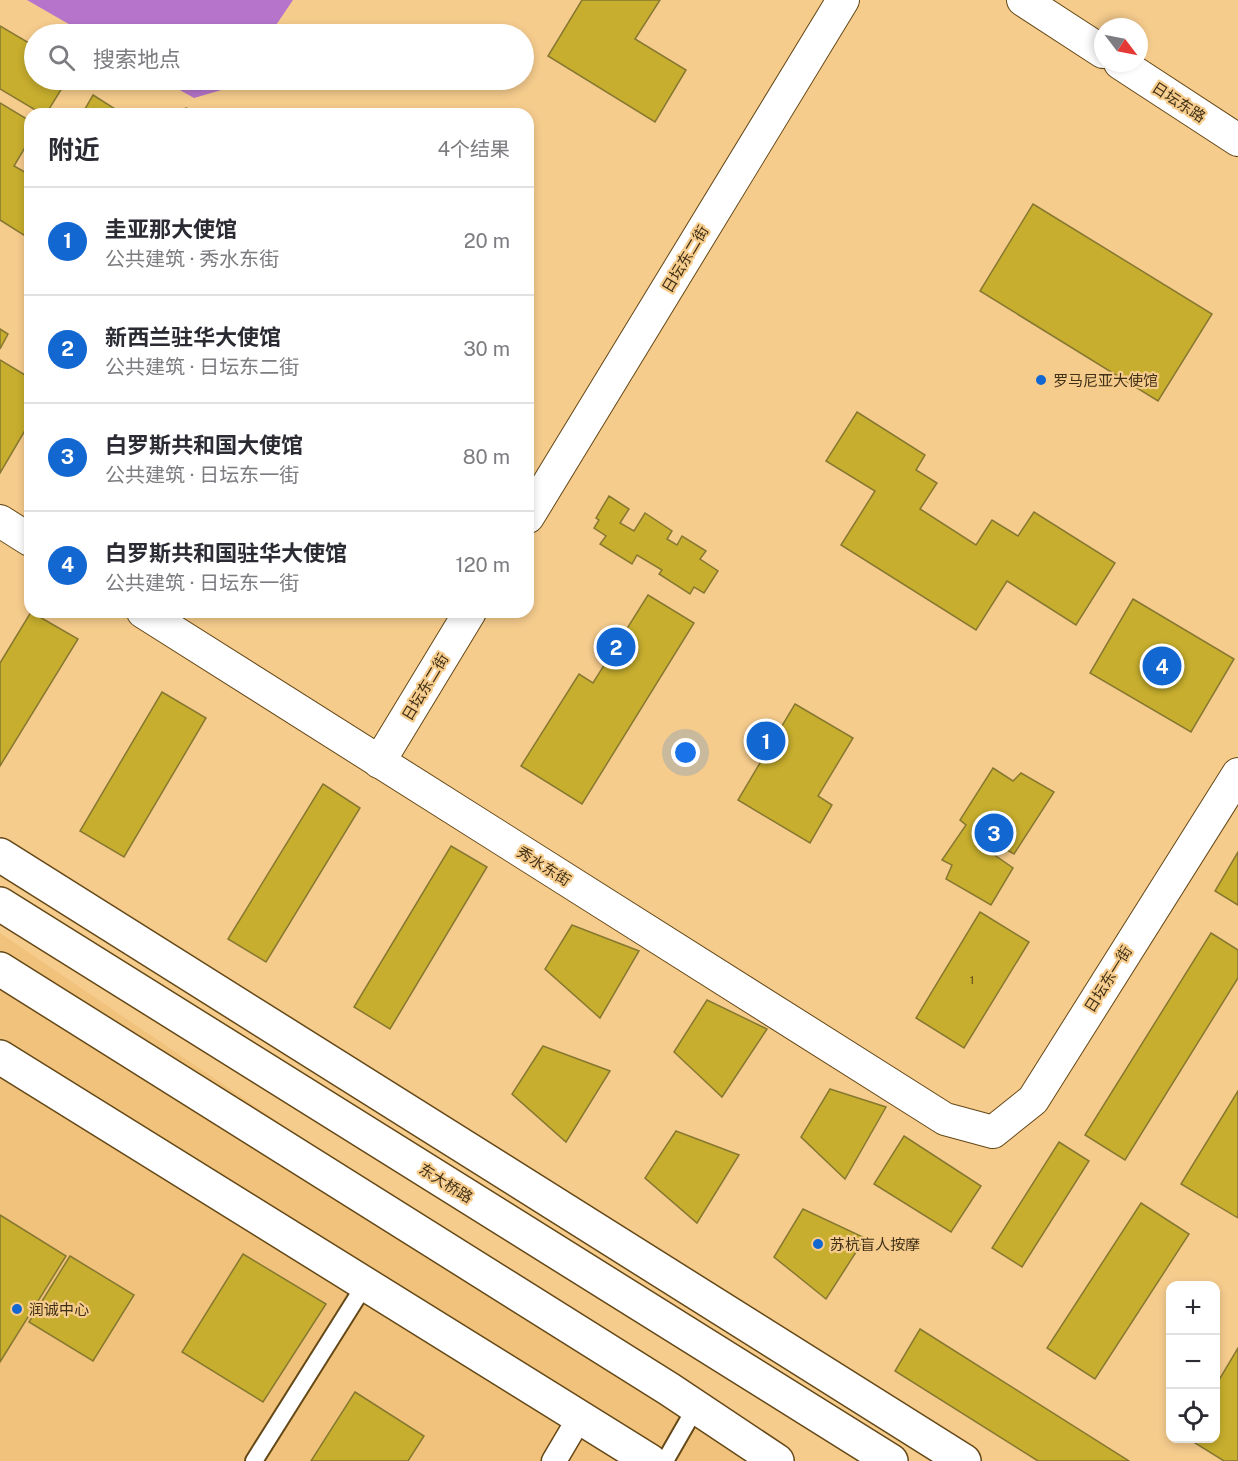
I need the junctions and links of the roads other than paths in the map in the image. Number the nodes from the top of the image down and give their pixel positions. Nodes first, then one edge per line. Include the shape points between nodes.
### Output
1 (843, 0) edge
2 (1023, 0) edge
3 (1094, 46) edge
4 (1134, 72) edge
5 (1238, 140) edge
6 (534, 507) edge
7 (0, 521) edge
8 (24, 536) edge
9 (152, 618) edge
10 (466, 618) edge
11 (379, 762) junction
12 (1238, 774) edge
13 (0, 855) edge
14 (0, 904) edge
15 (0, 969) edge
16 (0, 1057) edge
17 (945, 1119) joint
18 (366, 1283) junction
19 (696, 1407) junction
20 (580, 1417) junction
21 (647, 1459) edge
22 (254, 1461) edge
23 (554, 1461) edge
24 (777, 1461) edge
25 (891, 1461) edge
26 (964, 1461) edge

1 - 6 street, 日坛东二街
2 - 3 street
4 - 5 street, 日坛东路
7 - 8 street
9 - 11 street, 秀水东街
10 - 11 street, 日坛东二街
11 - 17 street, 秀水东街
12 - 17 street, 日坛东一街 via 1033,1100 993,1132
13 - 26 main road
14 - 25 main road, 东大桥路
15 - 19 main road
16 - 18 main road
18 - 20 main road
18 - 22 lane
19 - 21 lane
19 - 24 main road
20 - 21 main road
20 - 23 street

